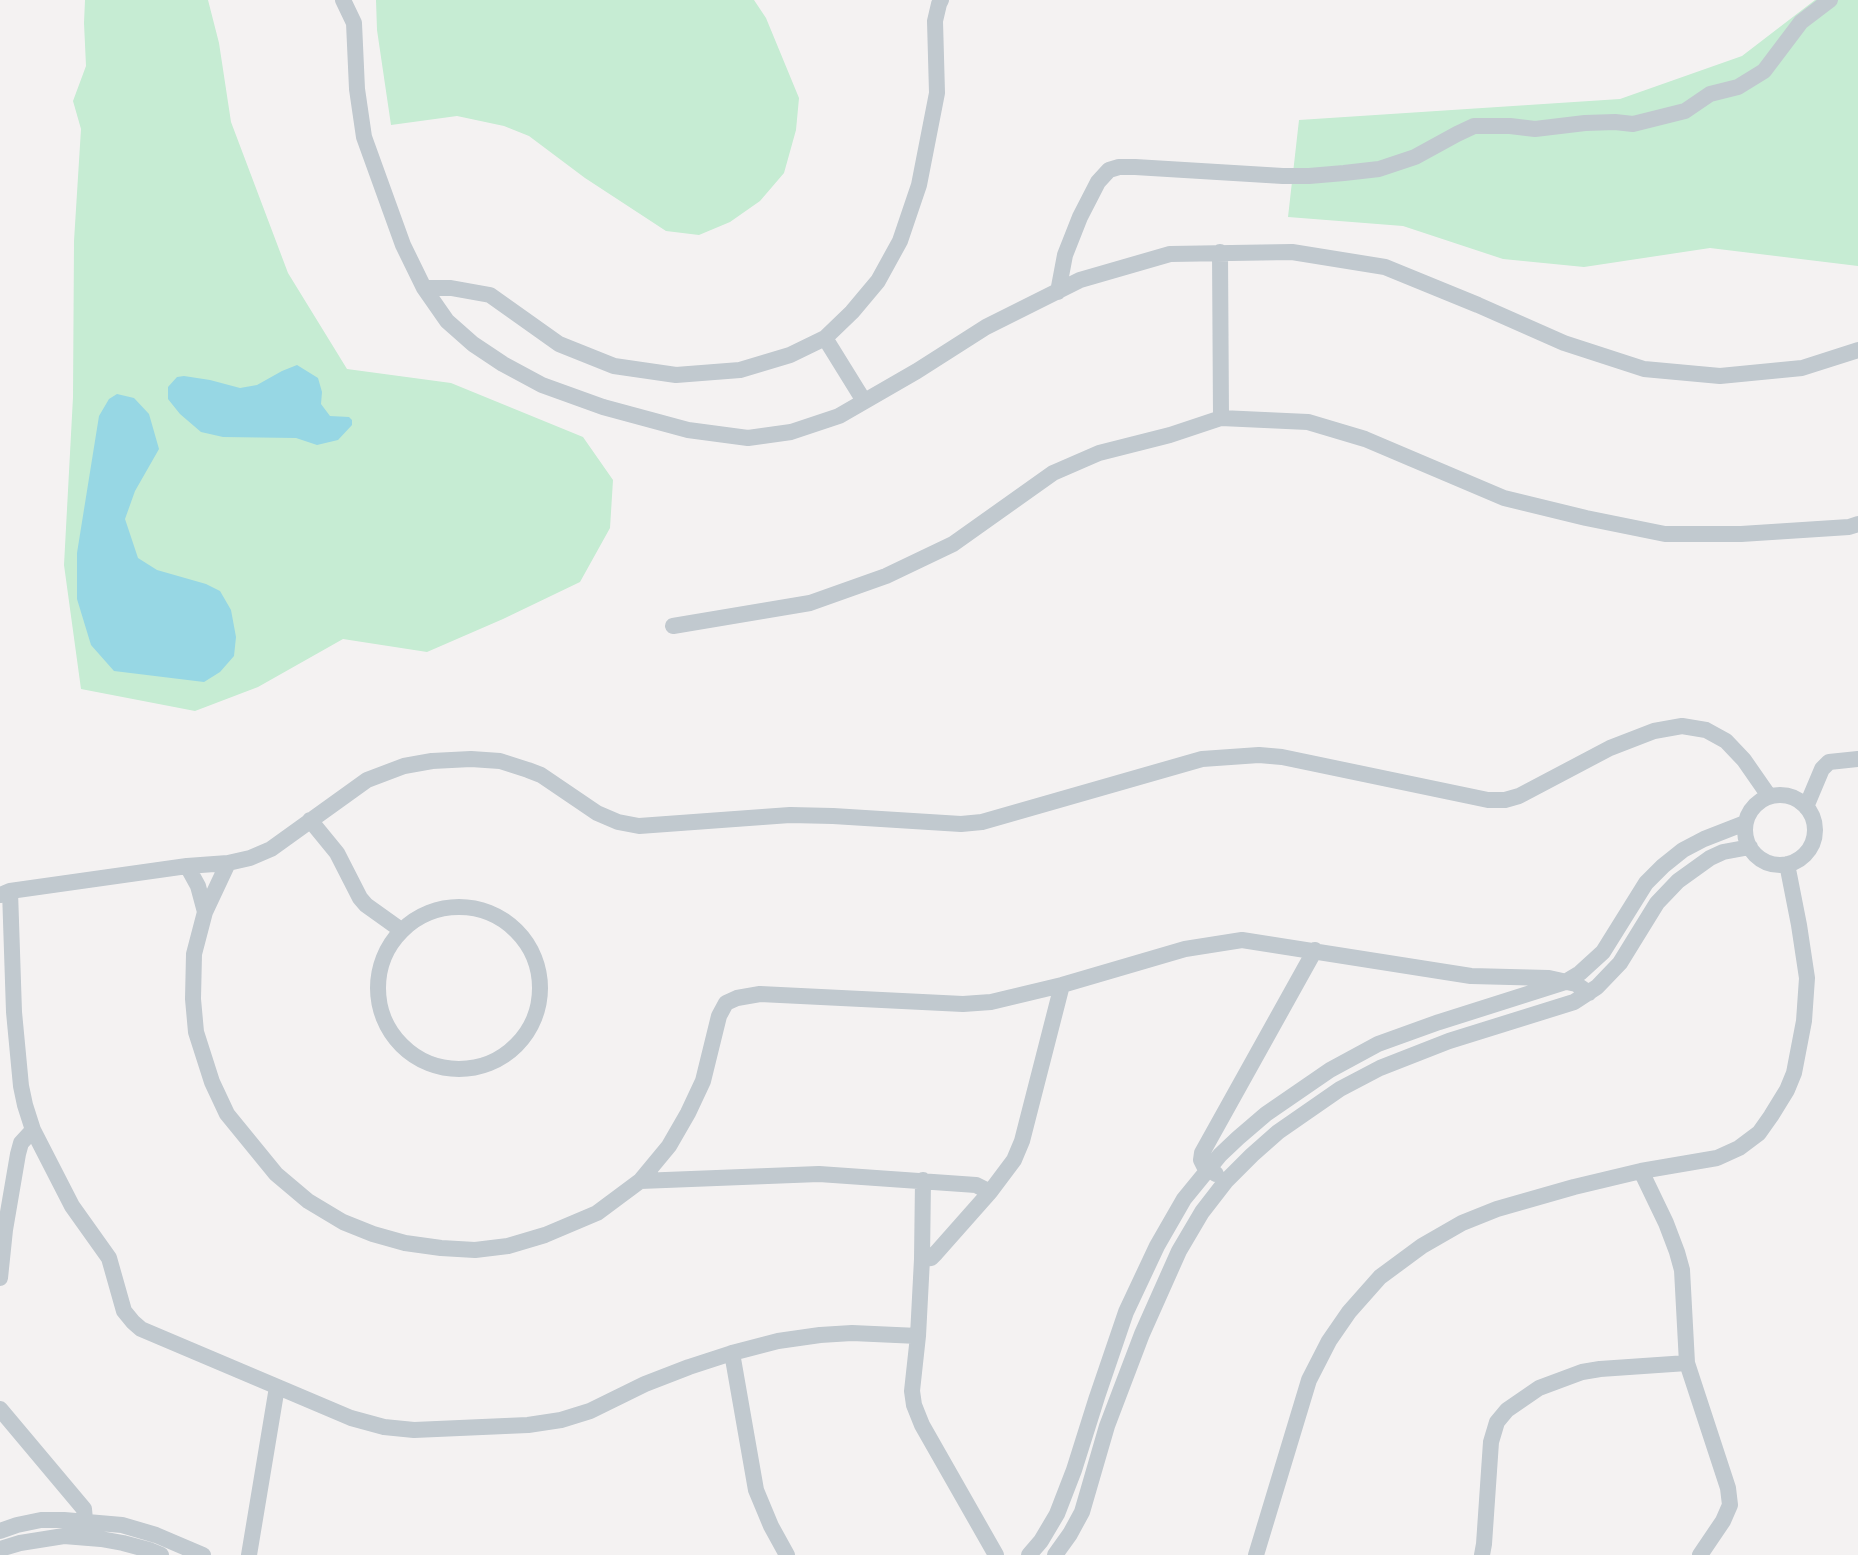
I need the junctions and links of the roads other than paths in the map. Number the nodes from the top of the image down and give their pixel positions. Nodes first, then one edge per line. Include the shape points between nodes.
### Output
1 (343, 0) edge
2 (941, 0) edge
3 (1830, 0) edge
4 (1220, 252) junction
5 (424, 288) junction
6 (1058, 292) junction
7 (825, 338) junction
8 (1858, 350) edge
9 (864, 401) junction
10 (1221, 418) junction
11 (1858, 524) edge
12 (673, 626) dead end
13 (1858, 759) edge
14 (1769, 796) junction
15 (1806, 807) junction
16 (310, 820) junction
17 (1745, 823) junction
18 (1750, 848) junction
19 (228, 863) junction
20 (1787, 864) junction
21 (187, 866) junction
22 (5, 893) edge
23 (205, 912) junction
24 (401, 930) junction
25 (1315, 950) junction
26 (1565, 982) junction
27 (1062, 985) junction
28 (1589, 993) junction
29 (33, 1130) junction
30 (1208, 1169) junction
31 (1641, 1171) junction
32 (923, 1180) junction
33 (640, 1181) junction
34 (1226, 1182) junction
35 (990, 1192) junction
36 (922, 1259) junction
37 (0, 1278) edge
38 (918, 1336) junction
39 (732, 1353) junction
40 (1687, 1363) junction
41 (277, 1387) junction
42 (0, 1409) edge
43 (86, 1529) junction
44 (0, 1531) edge
45 (156, 1535) junction
46 (0, 1549) edge
47 (152, 1553) edge
48 (203, 1555) edge
49 (249, 1555) edge
50 (787, 1555) edge
51 (996, 1555) edge
52 (1029, 1555) edge
53 (1055, 1555) edge
54 (1256, 1555) edge
55 (1482, 1555) edge
56 (1700, 1555) edge

1 - 5 street via 354,23 357,89 364,137 403,245
2 - 7 street via 935,22 937,93 921,176 900,241 878,281
3 - 6 street via 1801,22 1764,71 1738,87 1710,94 1685,111 1633,124 1585,123 1535,128 1474,126 1415,157 1379,169 1344,173 1283,176 1134,167 1109,170 1098,182 1080,218 1065,255
4 - 6 street via 1170,254 1080,280
4 - 8 street via 1292,252 1385,266 1564,343 1644,369 1720,376 1802,368
4 - 10 street
5 - 7 street via 451,288 490,295 559,344 614,366 676,374 740,370 790,355
5 - 9 street via 447,321 503,364 542,385 663,424 748,438 791,432 839,416
6 - 9 street via 986,327
7 - 9 street
10 - 11 street via 1308,422 1366,439 1504,498 1664,534 1741,534
10 - 12 street via 1099,453 1053,474 953,544 886,576 810,603
13 - 15 street via 1829,762 1822,769
14 - 15 street via 1789,796
14 - 16 street via 1726,741 1706,730 1682,726 1654,731 1610,748 1506,800 1488,800 1282,757 1259,756 1202,759 982,822 961,824 790,815 639,826 597,813 541,775 500,761 471,759 432,761 367,780
14 - 17 street via 1754,806
15 - 20 street via 1812,817 1813,840 1807,851
16 - 19 street via 271,849
16 - 24 street via 338,853 366,905
17 - 18 street
17 - 26 street via 1683,850 1663,866 1646,883 1603,952
18 - 20 street via 1766,862
18 - 28 street via 1723,852 1710,858 1678,882 1657,903 1620,963
19 - 21 street
19 - 23 street
20 - 31 street via 1807,978 1804,1022 1794,1073 1787,1090 1759,1133 1738,1148 1716,1158
21 - 22 street
21 - 23 street via 198,886
22 - 29 street via 21,1086
23 - 33 street via 194,954 193,999 196,1032 212,1082 228,1114 244,1136 276,1174 308,1201 342,1222 373,1234 405,1243 475,1250 508,1246 545,1235 597,1213
24 - 24 street via 386,951 378,975 378,1001 386,1025 401,1046 422,1061 447,1068 472,1068 496,1060 517,1045 533,1021 540,994 538,966 526,940 506,920 480,908 452,906 424,914
25 - 26 street via 1471,976 1537,977
25 - 27 street via 1242,940 1218,942
25 - 30 street via 1202,1153 1201,1160
26 - 28 street via 1576,984
26 - 30 street via 1378,1044 1330,1070 1266,1114
27 - 33 street via 991,1002 963,1004 760,994 726,1003 719,1016 703,1082 669,1146
27 - 35 street via 1022,1141 1014,1160
28 - 34 street via 1556,1009 1449,1041 1356,1080 1278,1132
29 - 37 street via 18,1154
29 - 41 street via 72,1206 109,1258 127,1316 142,1329
30 - 34 street
30 - 52 street via 1171,1219 1126,1312 1057,1514
31 - 40 street via 1666,1223 1682,1270
31 - 54 street via 1507,1206 1462,1223 1422,1246 1380,1277 1348,1312 1309,1380
32 - 33 street via 819,1174
32 - 35 street via 976,1185
32 - 36 street
34 - 53 street via 1202,1212 1179,1251 1142,1334 1107,1426 1082,1512
35 - 36 street via 931,1258
36 - 38 street
38 - 39 street via 820,1335 778,1341
38 - 51 street via 912,1391 914,1405 922,1425
39 - 41 street via 645,1384 590,1410 561,1420 528,1425 414,1430 384,1428
39 - 50 street via 756,1490 770,1526
40 - 55 street via 1582,1372 1539,1388 1506,1410 1497,1422 1491,1442
40 - 56 street via 1728,1488 1730,1505 1724,1521
41 - 49 street
42 - 43 street via 80,1503 84,1509
43 - 44 street via 41,1520
43 - 45 street via 122,1525
43 - 46 street
43 - 47 street via 108,1540
45 - 47 street
45 - 48 street

